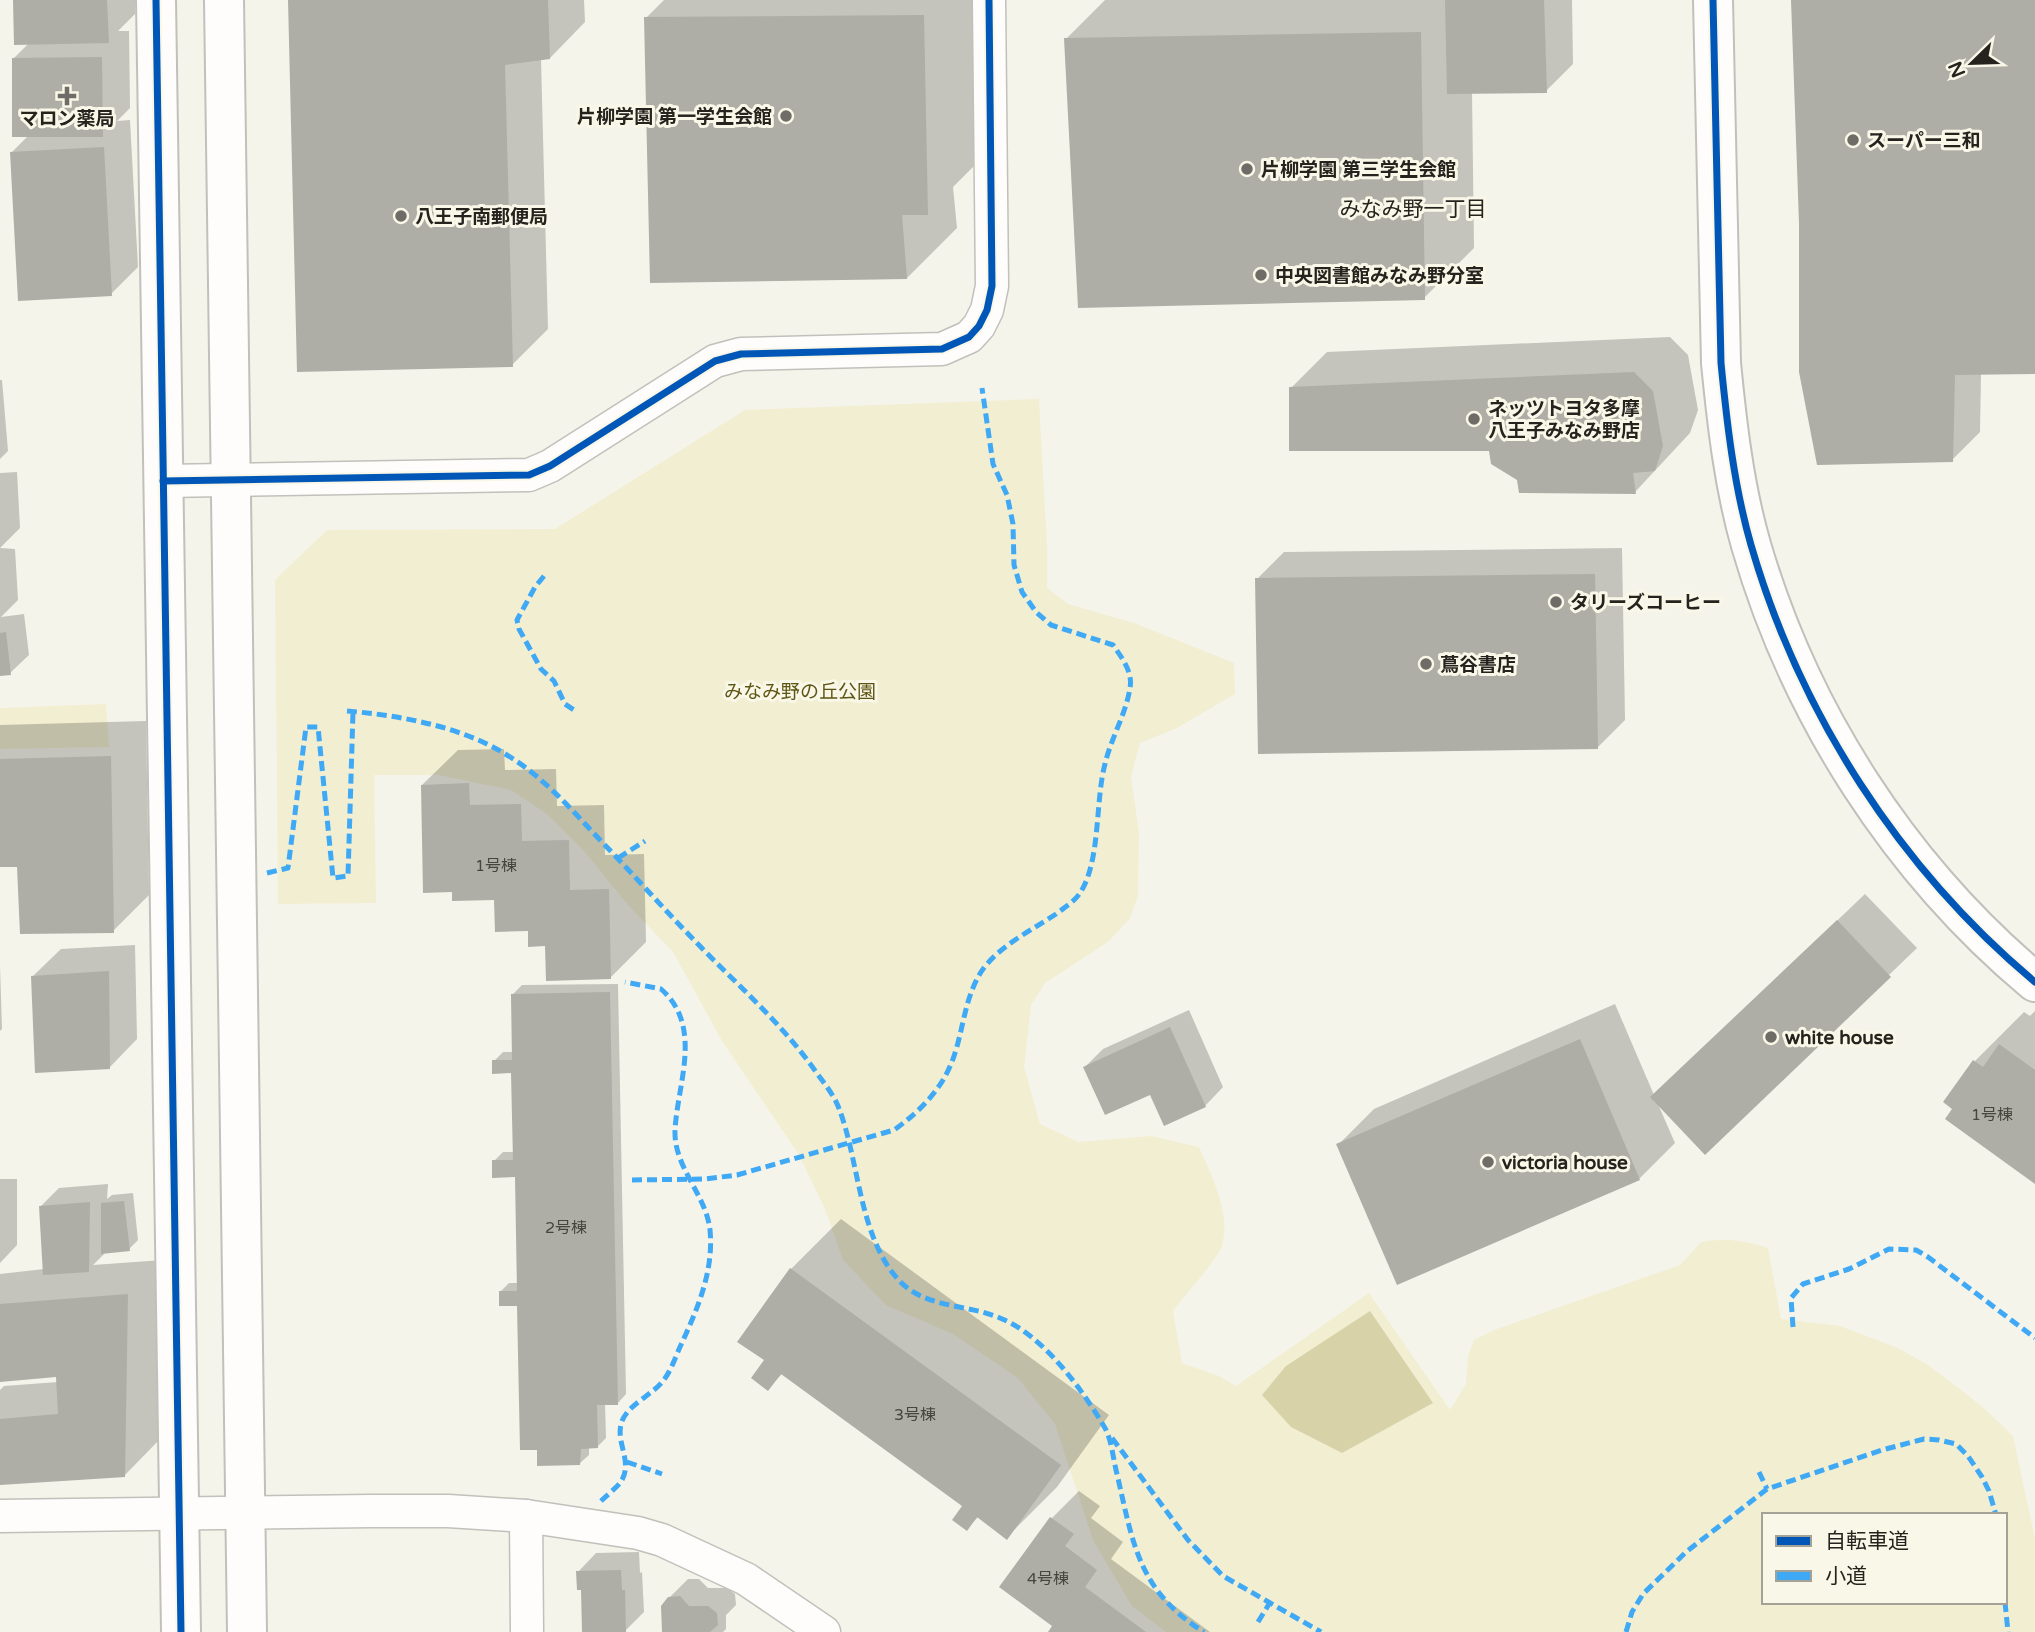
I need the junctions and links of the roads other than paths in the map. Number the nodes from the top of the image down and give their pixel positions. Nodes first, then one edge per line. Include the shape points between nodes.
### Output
1 (156, 0) edge
2 (224, 0) edge
3 (989, 0) edge
4 (1713, 0) edge
5 (163, 481) junction
6 (230, 481) junction
7 (2035, 982) edge
8 (180, 1513) junction
9 (245, 1513) junction
10 (0, 1516) edge
11 (526, 1516) junction
12 (783, 1617) edge
13 (181, 1632) edge
14 (247, 1632) edge
15 (527, 1632) edge
16 (824, 1632) edge

1 - 5 street
2 - 6 street
3 - 6 street via 992,286 979,327 968,337 943,349 728,356 529,475
4 - 7 street via 1721,363 1741,500 1763,581 1799,673 1849,766 1945,896
5 - 6 street
5 - 8 street
6 - 9 street
8 - 9 street
8 - 10 street
8 - 13 street
9 - 11 street via 448,1511
9 - 14 street
11 - 12 street via 662,1540 736,1574
11 - 15 street
12 - 16 street

